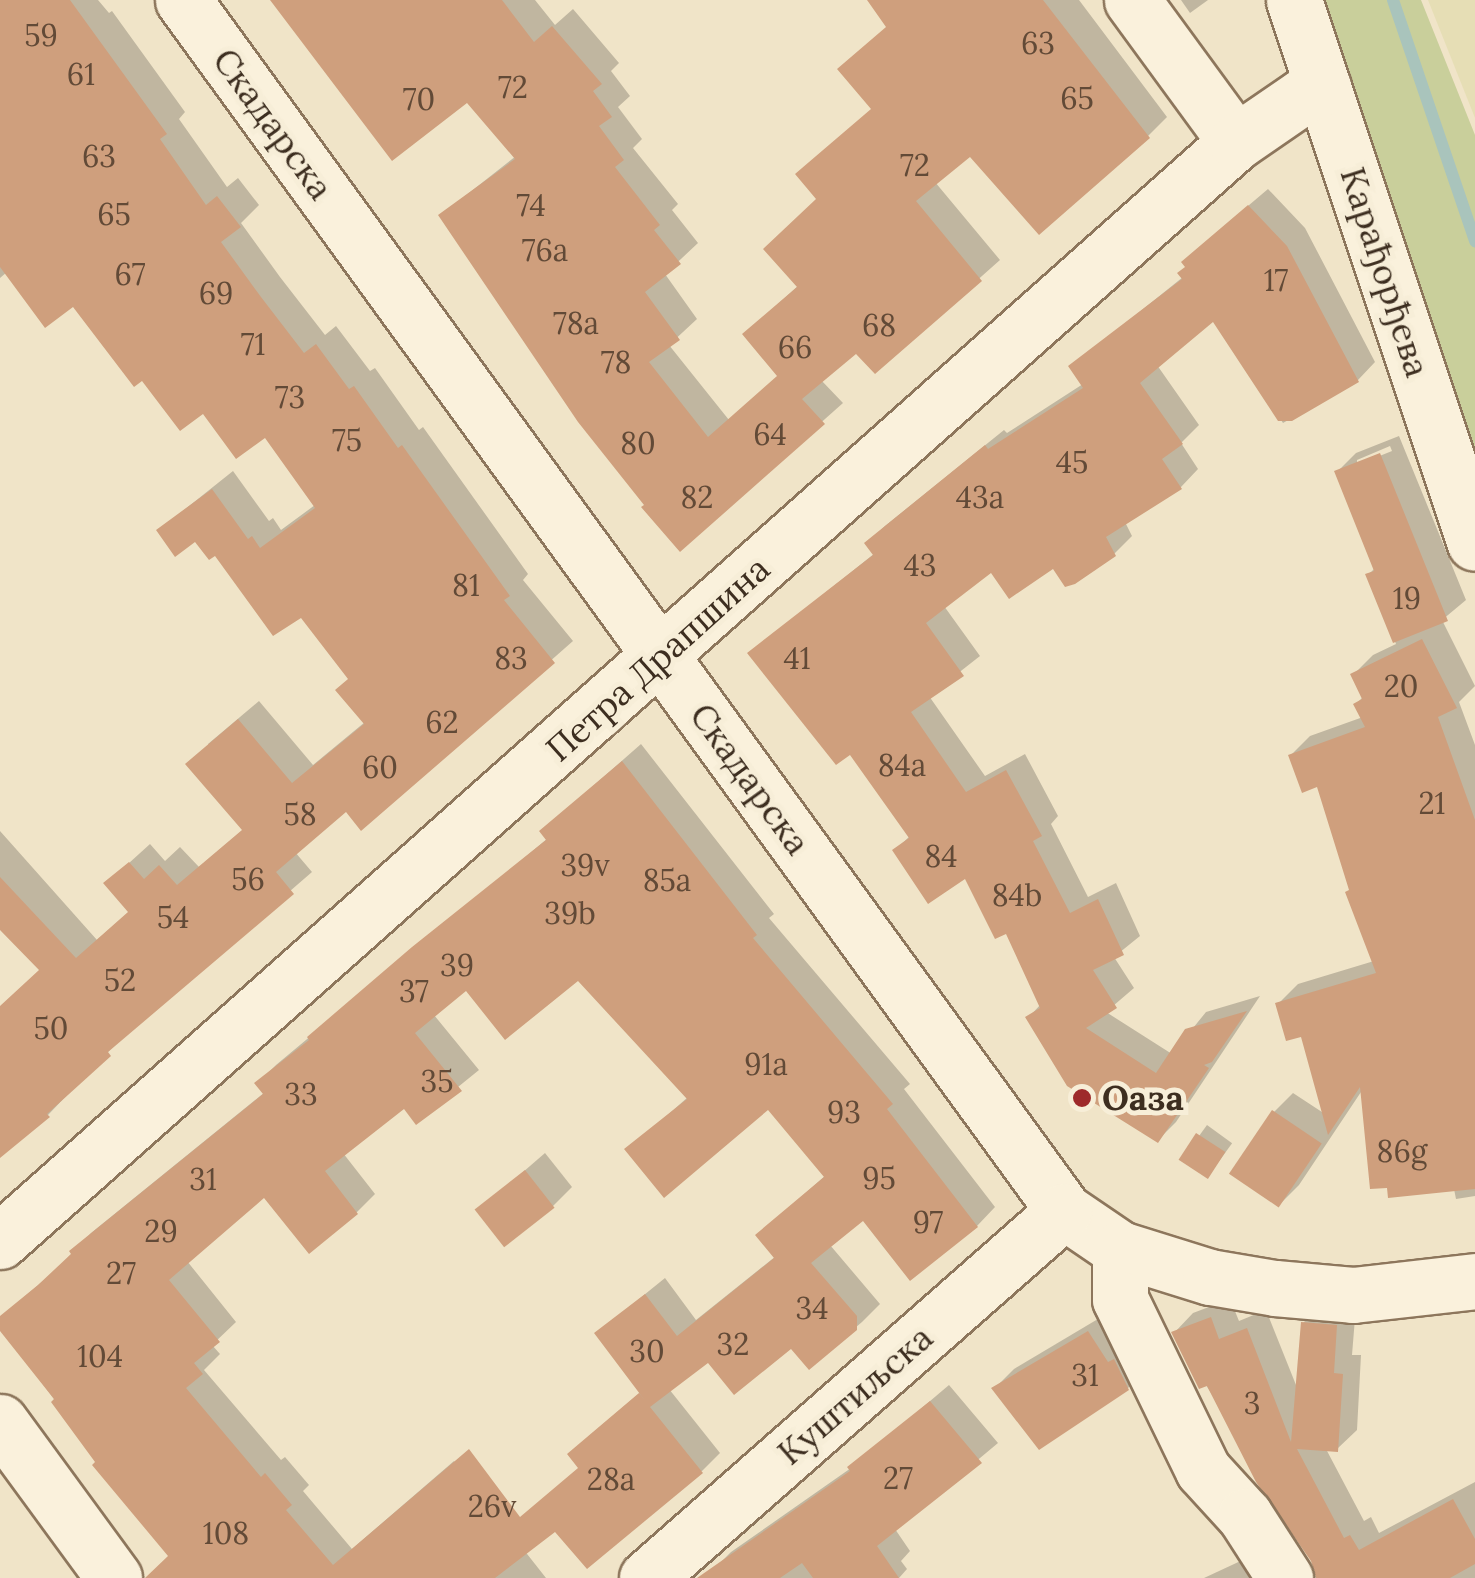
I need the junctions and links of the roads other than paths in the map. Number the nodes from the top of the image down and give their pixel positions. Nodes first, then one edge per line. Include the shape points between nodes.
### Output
1 (182, 0) edge
2 (1132, 0) edge
3 (1294, 0) edge
4 (1324, 88) junction
5 (1236, 142) junction
6 (1475, 543) edge
7 (660, 657) junction
8 (1064, 1211) junction
9 (0, 1242) edge
10 (1120, 1250) junction
11 (1475, 1281) edge
12 (0, 1422) edge
13 (114, 1578) edge
14 (647, 1578) edge
15 (1285, 1578) edge

1 - 7 street, Скадарска
2 - 5 street
3 - 4 street, Карађорђева
4 - 5 street, Петра Драпшина
4 - 6 street, Карађорђева
5 - 7 street, Петра Драпшина
7 - 8 street, Скадарска
7 - 9 street, Петра Драпшина
8 - 10 street, Скадарска
8 - 14 street, Куштиљска
10 - 11 street, Скадарска via 1210,1276 1353,1296
10 - 15 street via 1120,1299 1203,1470 1245,1516
12 - 13 street

